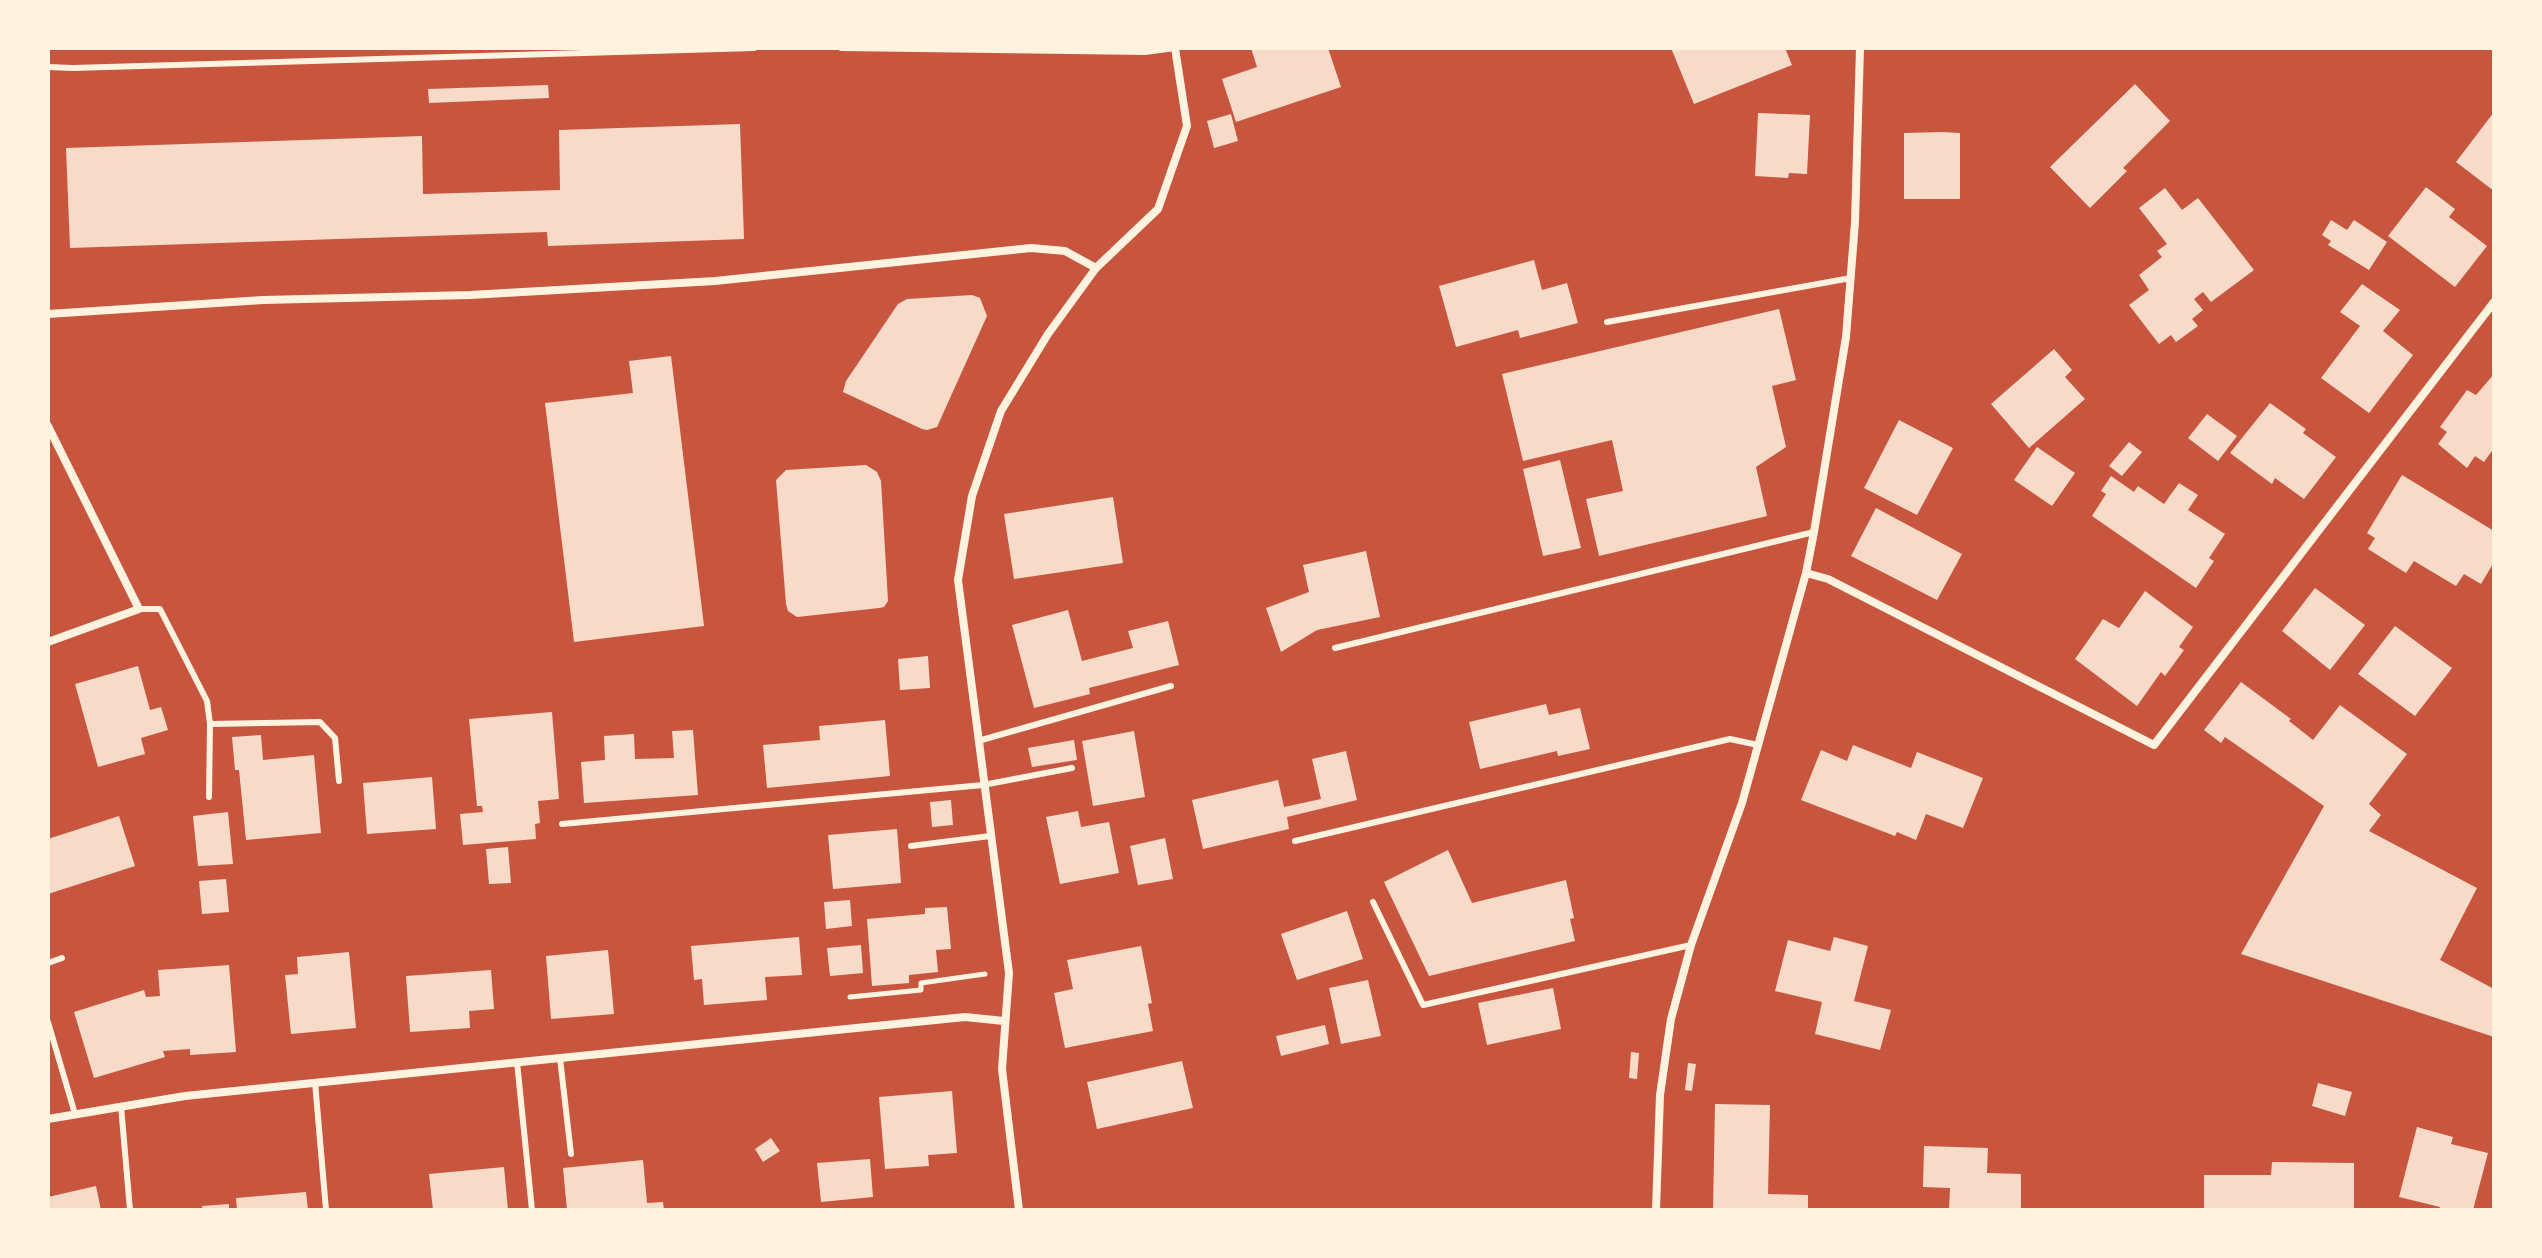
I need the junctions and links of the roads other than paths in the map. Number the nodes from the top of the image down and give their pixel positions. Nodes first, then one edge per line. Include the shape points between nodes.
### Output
1 (754, 48) edge
2 (841, 48) edge
3 (1175, 48) edge
4 (1860, 48) edge
5 (48, 67) edge
6 (1096, 268) junction
7 (1851, 278) junction
8 (2494, 302) edge
9 (48, 314) edge
10 (1607, 322) dead end
11 (48, 426) edge
12 (1814, 532) junction
13 (1806, 573) junction
14 (139, 609) junction
15 (48, 642) edge
16 (1335, 648) dead end
17 (1171, 686) dead end
18 (210, 724) junction
19 (978, 741) junction
20 (1758, 745) junction
21 (1072, 768) dead end
22 (339, 781) dead end
23 (983, 785) junction
24 (209, 797) dead end
25 (562, 824) dead end
26 (990, 836) junction
27 (1295, 841) dead end
28 (911, 846) dead end
29 (1373, 902) dead end
30 (1691, 945) junction
31 (62, 958) dead end
32 (48, 963) edge
33 (1004, 1021) junction
34 (48, 1022) edge
35 (560, 1058) junction
36 (517, 1062) junction
37 (315, 1082) junction
38 (121, 1106) junction
39 (75, 1114) junction
40 (48, 1119) edge
41 (571, 1154) dead end
42 (130, 1210) edge
43 (326, 1210) edge
44 (532, 1210) edge
45 (1019, 1210) edge
46 (1656, 1210) edge

1 - 5 lane
2 - 3 lane
3 - 6 street via 1187,126 1158,209
4 - 7 street
6 - 9 street via 1065,251 1031,248 715,281
6 - 19 street via 1001,411 972,496 958,580
7 - 10 lane
7 - 12 street
8 - 13 street via 2154,745 1828,579
11 - 14 street
12 - 13 street
12 - 16 lane
13 - 20 street
14 - 15 street
14 - 18 lane via 160,609 207,701
17 - 19 lane
18 - 22 lane via 320,722 335,738
18 - 24 lane
19 - 23 street
20 - 27 lane via 1730,739
20 - 30 street
21 - 23 lane
23 - 25 lane
23 - 26 street
26 - 28 lane
26 - 33 street via 1009,973
29 - 30 lane via 1423,1005
30 - 46 street via 1671,1019 1660,1095
31 - 32 lane
33 - 35 street via 965,1017
33 - 45 street via 1002,1069
34 - 39 lane
35 - 36 street
35 - 41 lane
36 - 37 street
36 - 44 lane
37 - 38 street
37 - 43 lane
38 - 39 street
38 - 42 lane
39 - 40 street

